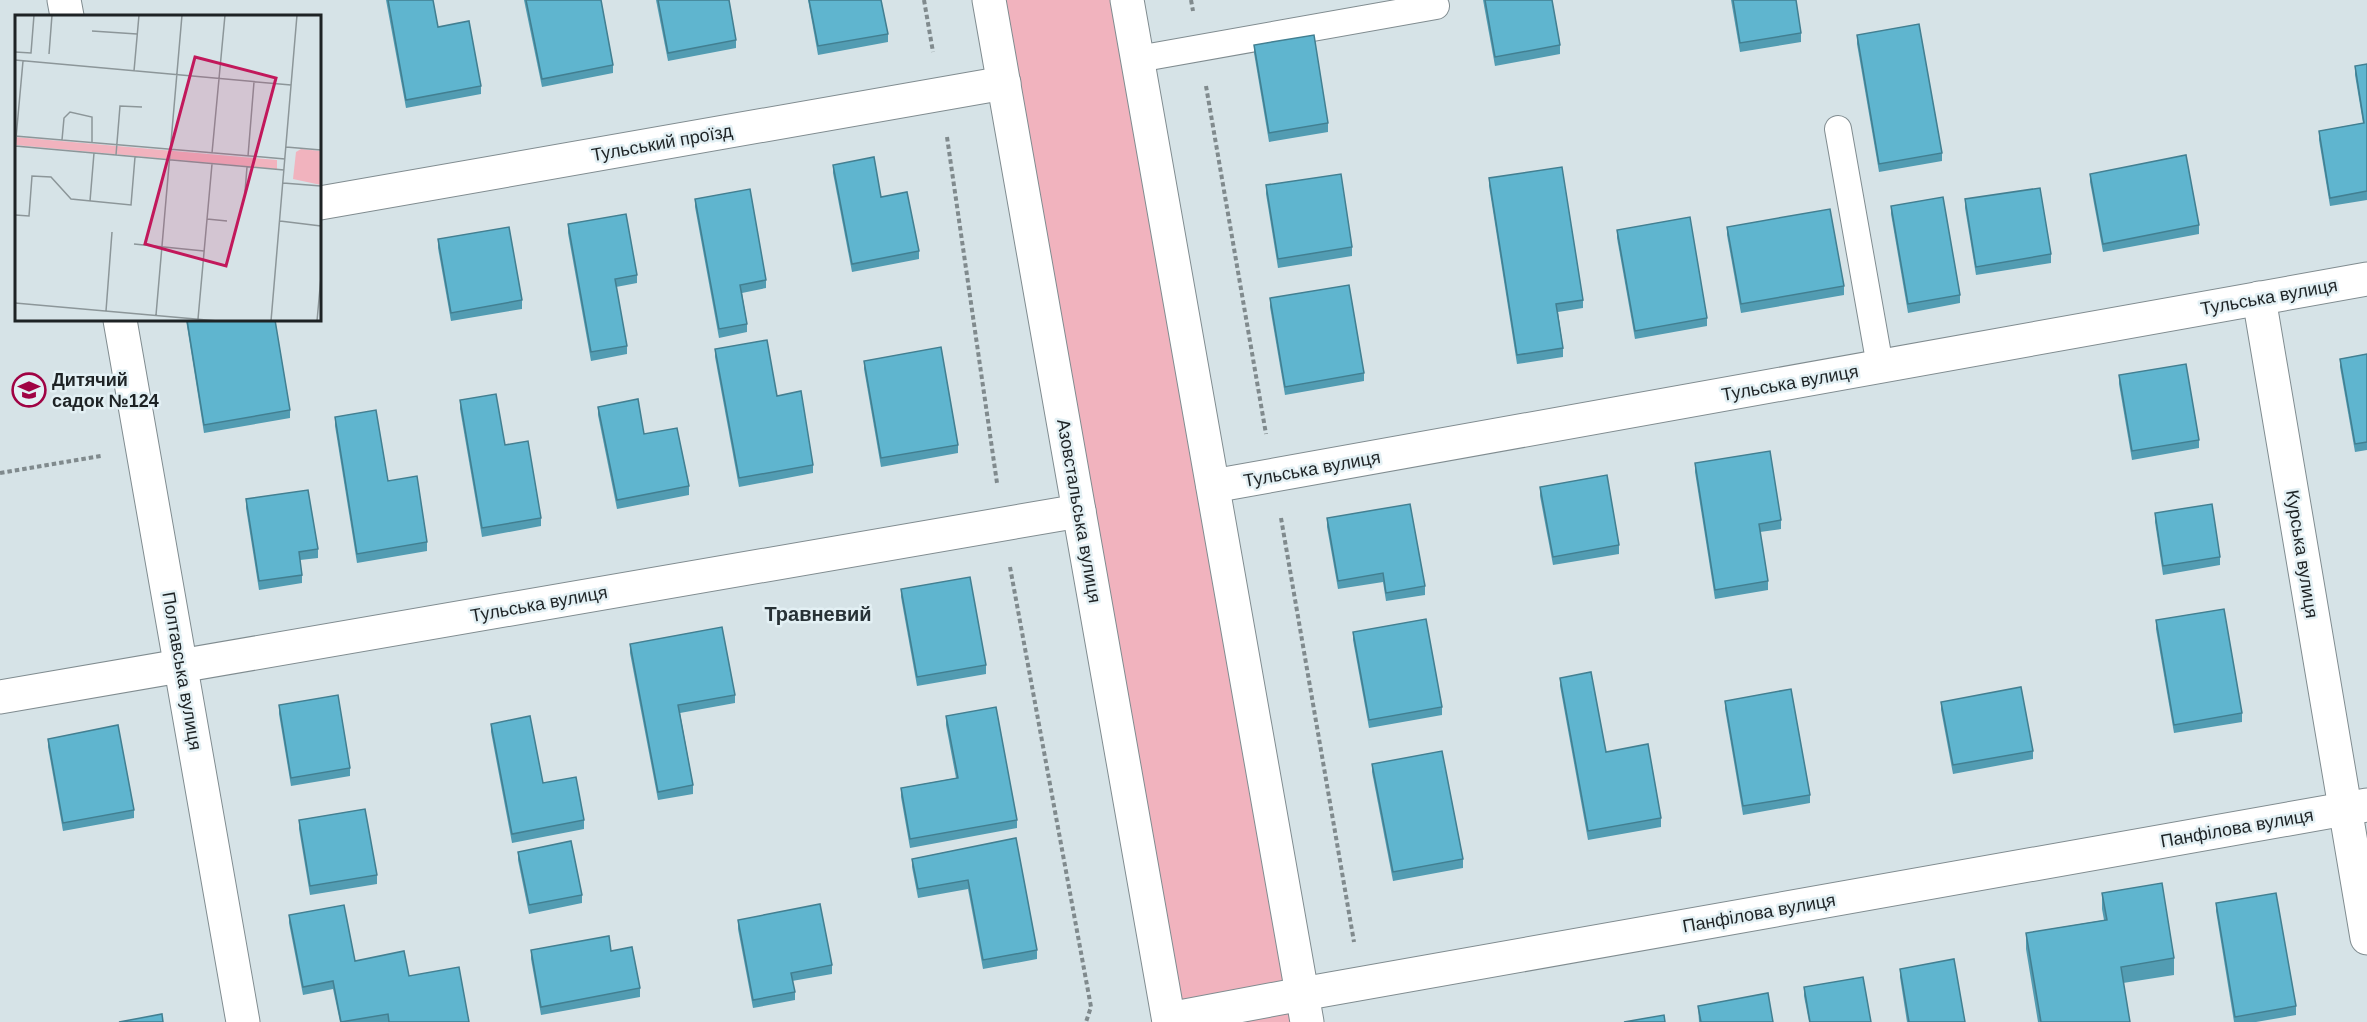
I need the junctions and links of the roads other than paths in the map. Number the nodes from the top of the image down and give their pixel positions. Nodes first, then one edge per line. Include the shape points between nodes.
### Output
1 (64, 0) edge
2 (989, 0) edge
3 (1127, 0) edge
4 (1436, 6) dead end
5 (67, 15) edge
6 (1138, 59) junction
7 (1004, 83) junction
8 (1838, 129) dead end
9 (321, 203) edge
10 (2367, 279) edge
11 (2259, 298) junction
12 (120, 321) edge
13 (1880, 366) junction
14 (1213, 486) junction
15 (1079, 511) junction
16 (181, 665) junction
17 (0, 697) edge
18 (2356, 807) edge
19 (2367, 938) edge
20 (1305, 1008) edge
21 (1163, 1021) edge
22 (243, 1022) edge

1 - 5 street
2 - 7 street, Азовстальська вулиця
3 - 6 street
4 - 6 lane
6 - 14 street
7 - 9 street, Тульський проїзд
7 - 15 street, Азовстальська вулиця
8 - 13 lane
10 - 11 street, Тульська вулиця
11 - 13 street, Тульська вулиця
11 - 18 street, Курська вулиця
12 - 16 street, Полтавська вулиця
13 - 14 street, Тульська вулиця
14 - 20 street
15 - 16 street, Тульська вулиця
15 - 21 street, Азовстальська вулиця
16 - 17 street, Тульська вулиця
16 - 22 street, Полтавська вулиця
18 - 19 street, Курська вулиця
18 - 20 street, Панфілова вулиця
20 - 21 street, Панфілова вулиця

